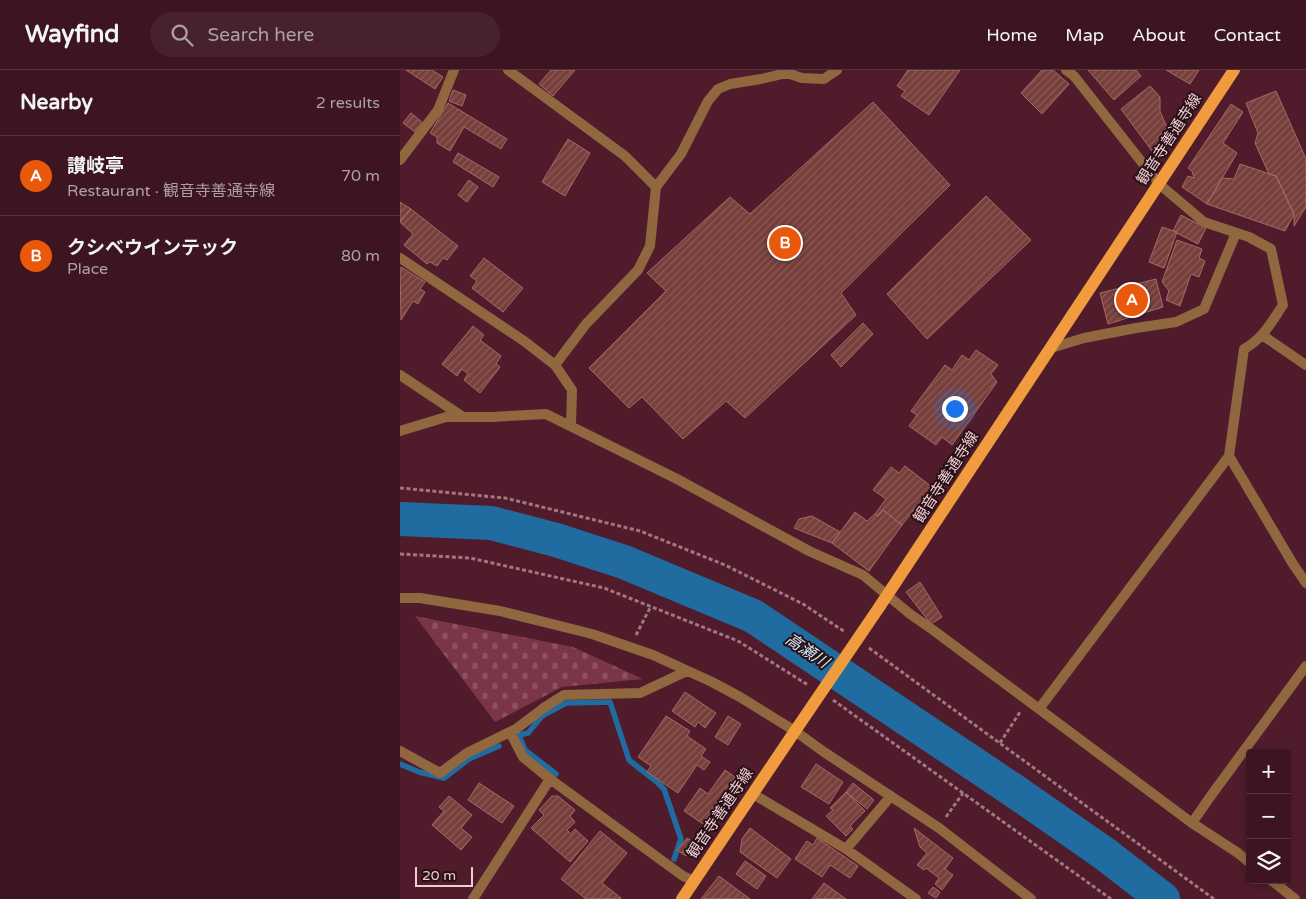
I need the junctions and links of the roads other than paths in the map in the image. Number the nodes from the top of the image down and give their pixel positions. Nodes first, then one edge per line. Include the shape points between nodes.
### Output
1 (454, 70) edge
2 (508, 70) edge
3 (837, 70) edge
4 (1066, 70) edge
5 (1234, 70) edge
6 (400, 160) edge
7 (1159, 184) junction
8 (656, 187) junction
9 (1236, 233) junction
10 (400, 258) edge
11 (1262, 335) junction
12 (1050, 348) junction
13 (555, 365) junction
14 (1306, 365) edge
15 (400, 375) edge
16 (463, 416) junction
17 (571, 425) junction
18 (400, 431) edge
19 (1229, 456) junction
20 (1306, 583) edge
21 (400, 598) edge
22 (883, 601) junction
23 (1306, 666) edge
24 (687, 671) junction
25 (1040, 709) junction
26 (795, 731) junction
27 (510, 732) junction
28 (400, 752) edge
29 (550, 779) junction
30 (753, 794) junction
31 (891, 796) junction
32 (1192, 823) junction
33 (846, 849) junction
34 (1246, 860) edge
35 (694, 881) junction
36 (1277, 884) edge
37 (473, 899) edge
38 (682, 899) edge
39 (916, 899) edge
40 (1032, 899) edge
41 (1295, 899) edge

1 - 6 street via 438,110
2 - 8 street via 625,156
3 - 8 street via 824,79 786,73 718,89 708,101 681,154
4 - 7 street
5 - 7 main road, 観音寺善通寺線
7 - 9 street via 1204,222
7 - 12 main road, 観音寺善通寺線
8 - 13 street via 650,246 638,270 586,324
9 - 11 street via 1271,248 1283,304
9 - 12 street via 1204,309 1176,322 1084,338
10 - 13 street
11 - 14 street
11 - 19 street via 1244,349
12 - 22 main road, 観音寺善通寺線
13 - 17 street via 572,390
15 - 16 street
16 - 17 street via 546,414
16 - 18 street via 446,416
17 - 22 street via 677,478 809,551 863,575
19 - 20 street
19 - 25 street
21 - 24 street via 420,598 500,611 592,634 653,655
22 - 25 street via 910,614
22 - 26 main road, 観音寺善通寺線, bridge
23 - 32 street
24 - 26 street via 740,697
24 - 27 street via 640,693 564,695
25 - 32 street
26 - 30 main road, 観音寺善通寺線
26 - 31 street
27 - 28 street via 467,752 440,773
27 - 29 street via 523,757
29 - 35 street
29 - 37 street
30 - 33 street
30 - 35 main road, 観音寺善通寺線
31 - 33 street
31 - 40 street
32 - 34 street
33 - 39 street
35 - 38 main road, 観音寺善通寺線
36 - 41 street

